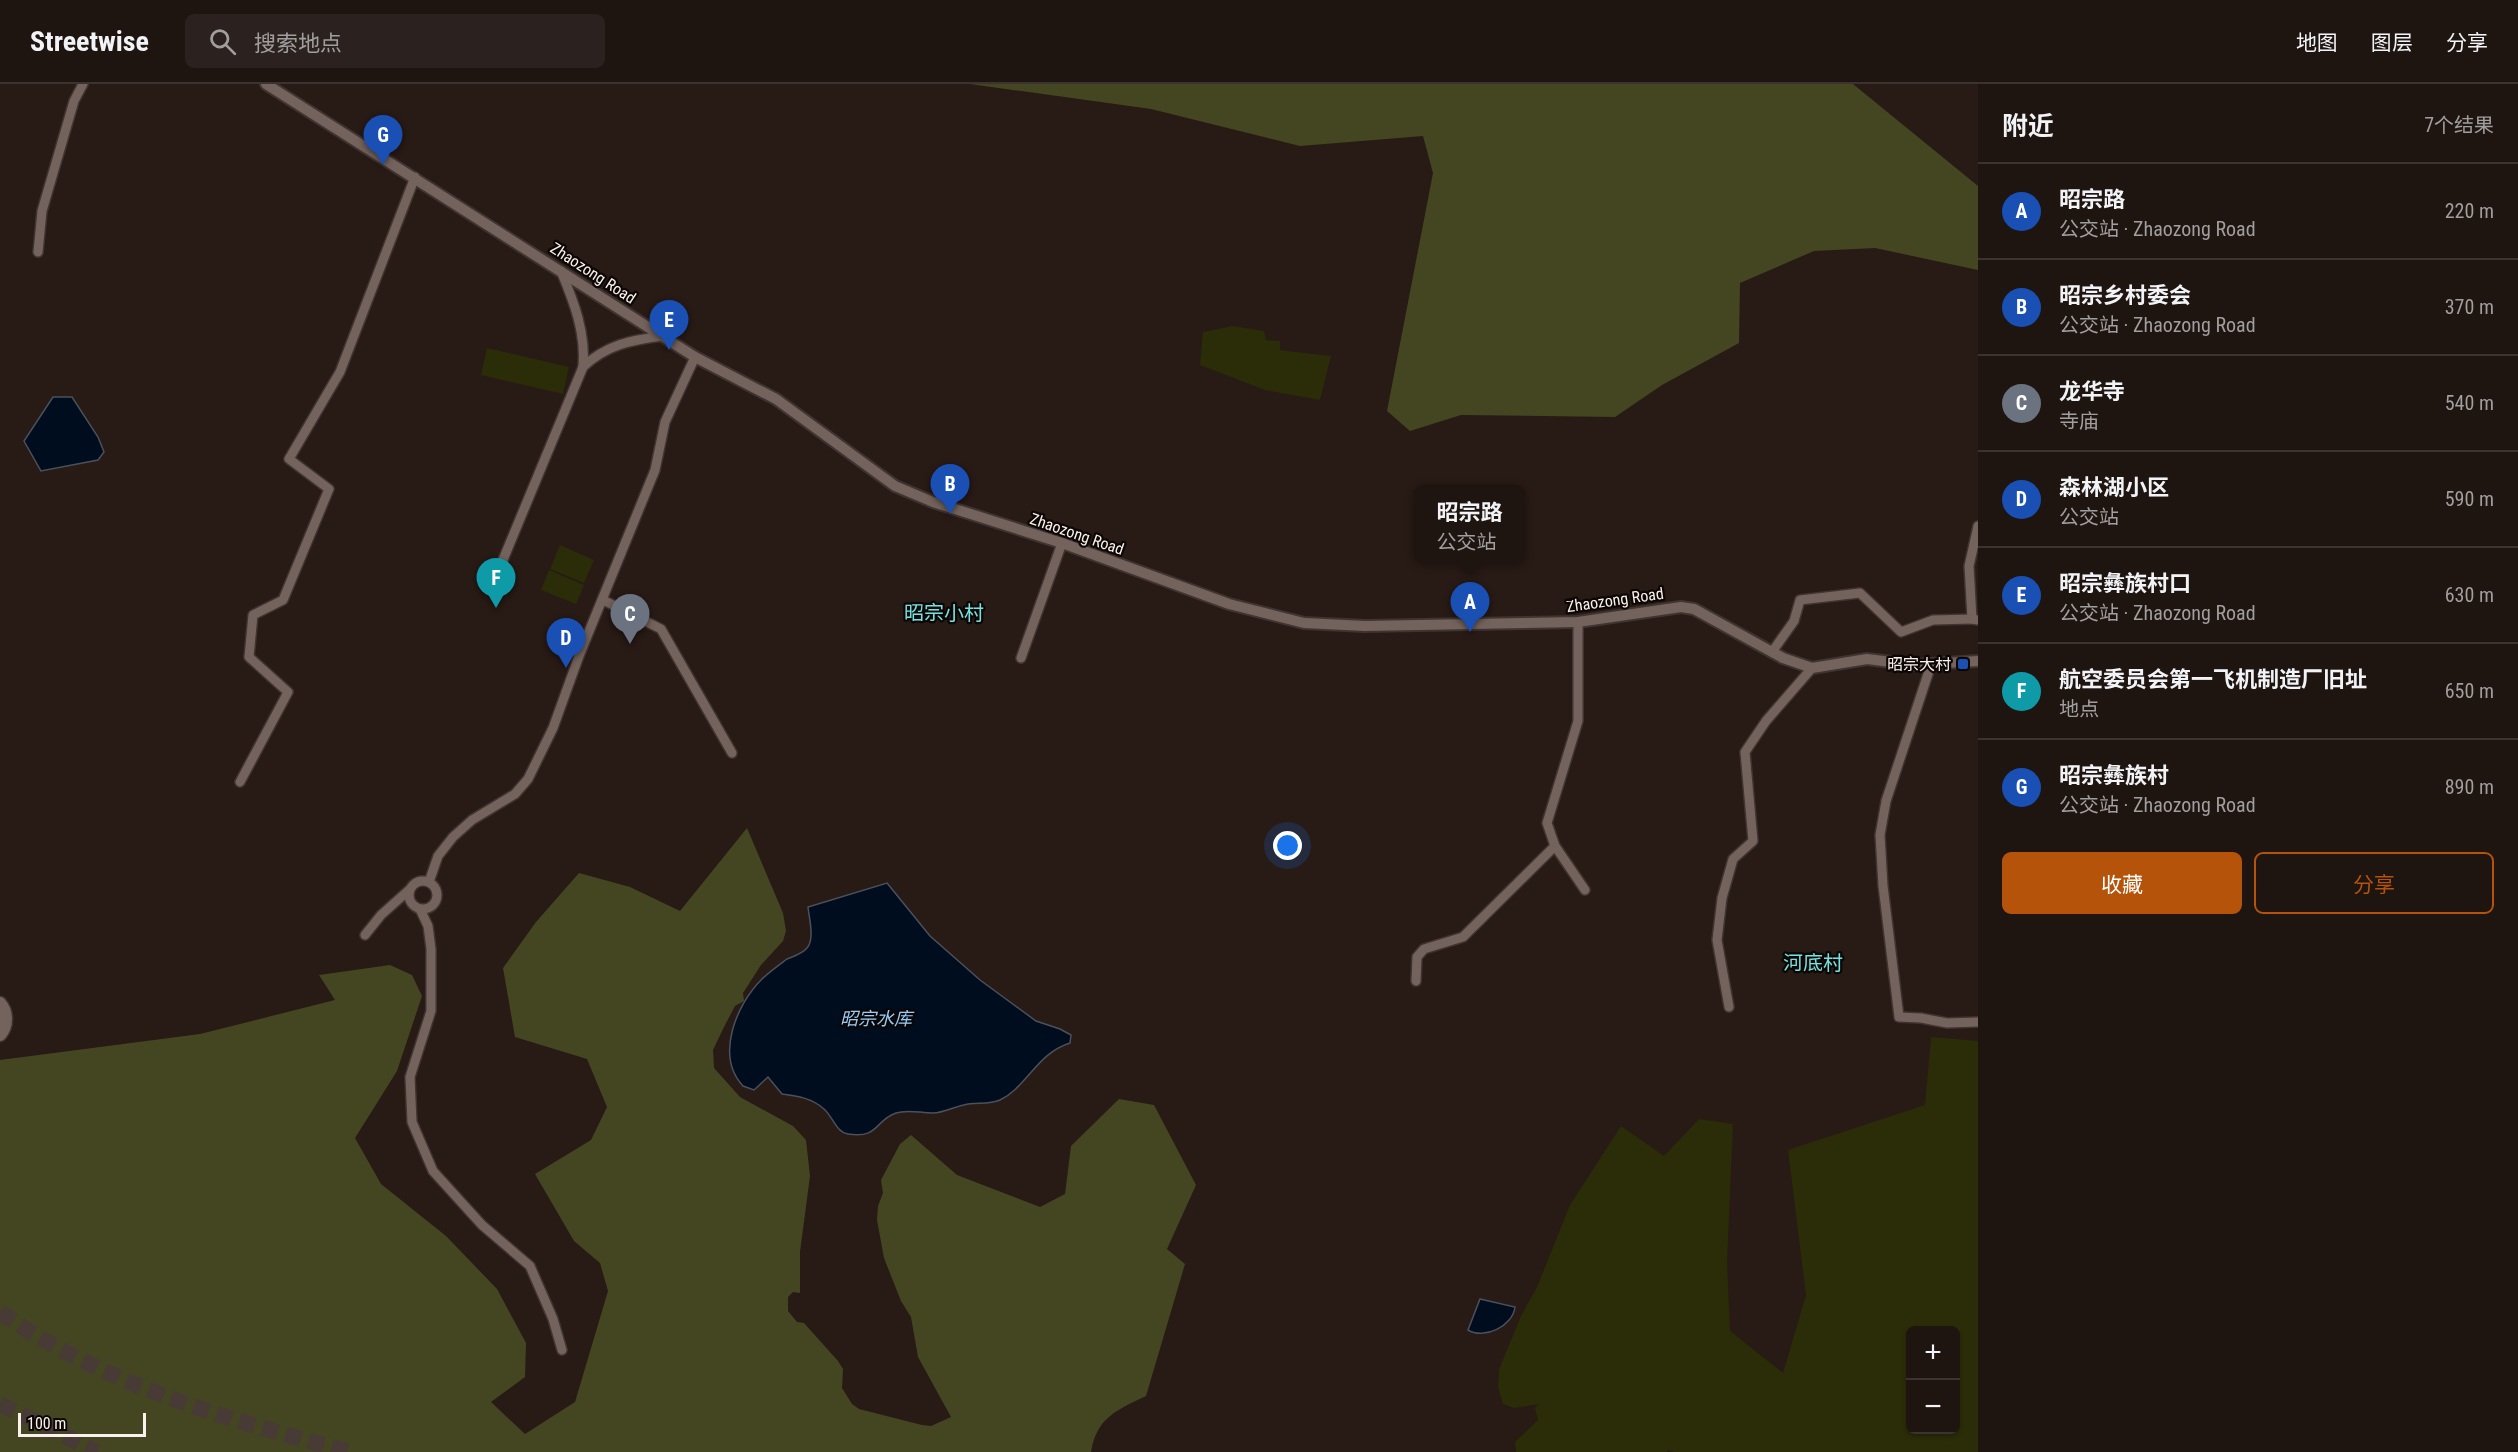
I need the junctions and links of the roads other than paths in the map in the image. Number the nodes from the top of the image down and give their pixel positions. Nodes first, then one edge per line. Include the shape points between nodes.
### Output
1 (83, 84) edge
2 (266, 84) edge
3 (415, 177) junction
4 (38, 252) dead end
5 (561, 271) junction
6 (663, 336) junction
7 (695, 357) junction
8 (583, 367) junction
9 (1978, 526) edge
10 (1062, 543) junction
11 (493, 584) dead end
12 (603, 600) junction
13 (1975, 620) edge
14 (1578, 622) junction
15 (1772, 652) junction
16 (1021, 658) dead end
17 (1978, 661) edge
18 (1931, 665) junction
19 (1812, 668) junction
20 (732, 753) dead end
21 (240, 782) dead end
22 (1555, 846) junction
23 (429, 882) junction
24 (1585, 890) dead end
25 (409, 891) junction
26 (433, 905) junction
27 (418, 908) junction
28 (391, 909) junction
29 (428, 926) junction
30 (365, 935) dead end
31 (1416, 981) dead end
32 (0, 1003) edge
33 (1729, 1007) dead end
34 (1978, 1022) edge
35 (0, 1035) edge
36 (562, 1350) dead end

1 - 4 street via 74,101 42,211
2 - 3 street, Zhaozong Road
3 - 5 street, Zhaozong Road
3 - 21 street via 340,372 289,459 329,489 283,600 253,615 249,657 288,692
5 - 6 street, Zhaozong Road
5 - 8 street via 582,335
6 - 7 street, Zhaozong Road
6 - 8 street via 621,343
7 - 10 street, Zhaozong Road via 776,399 895,486
7 - 12 street via 665,422 655,470
8 - 11 street
9 - 13 street via 1969,566
10 - 14 street, Zhaozong Road via 1229,604 1304,623 1365,626
10 - 16 street
12 - 20 street via 662,629
12 - 23 street via 553,728 528,779 515,794 472,820 453,837 438,856
13 - 15 street via 1934,620 1901,632 1860,593 1800,600 1794,621
14 - 15 street, Zhaozong Road via 1682,607 1694,609
14 - 22 street via 1578,721 1547,823
15 - 19 street, Zhaozong Road
17 - 18 street, Zhaozong Road
18 - 19 street, Zhaozong Road via 1867,659
18 - 34 street via 1886,801 1881,835 1894,984 1899,1017
19 - 33 street via 1745,752 1752,841 1733,859 1722,898 1717,940
22 - 24 street
22 - 31 street via 1463,937 1424,949 1417,957
23 - 25 street via 419,881
23 - 26 street via 437,892
25 - 27 street via 410,900
25 - 28 street
26 - 27 street
26 - 29 street
27 - 28 street
27 - 29 street
28 - 30 street
29 - 36 street via 431,1011 410,1077 412,1122 433,1171 482,1225 530,1266
32 - 35 main road via 4,1006 6,1024

